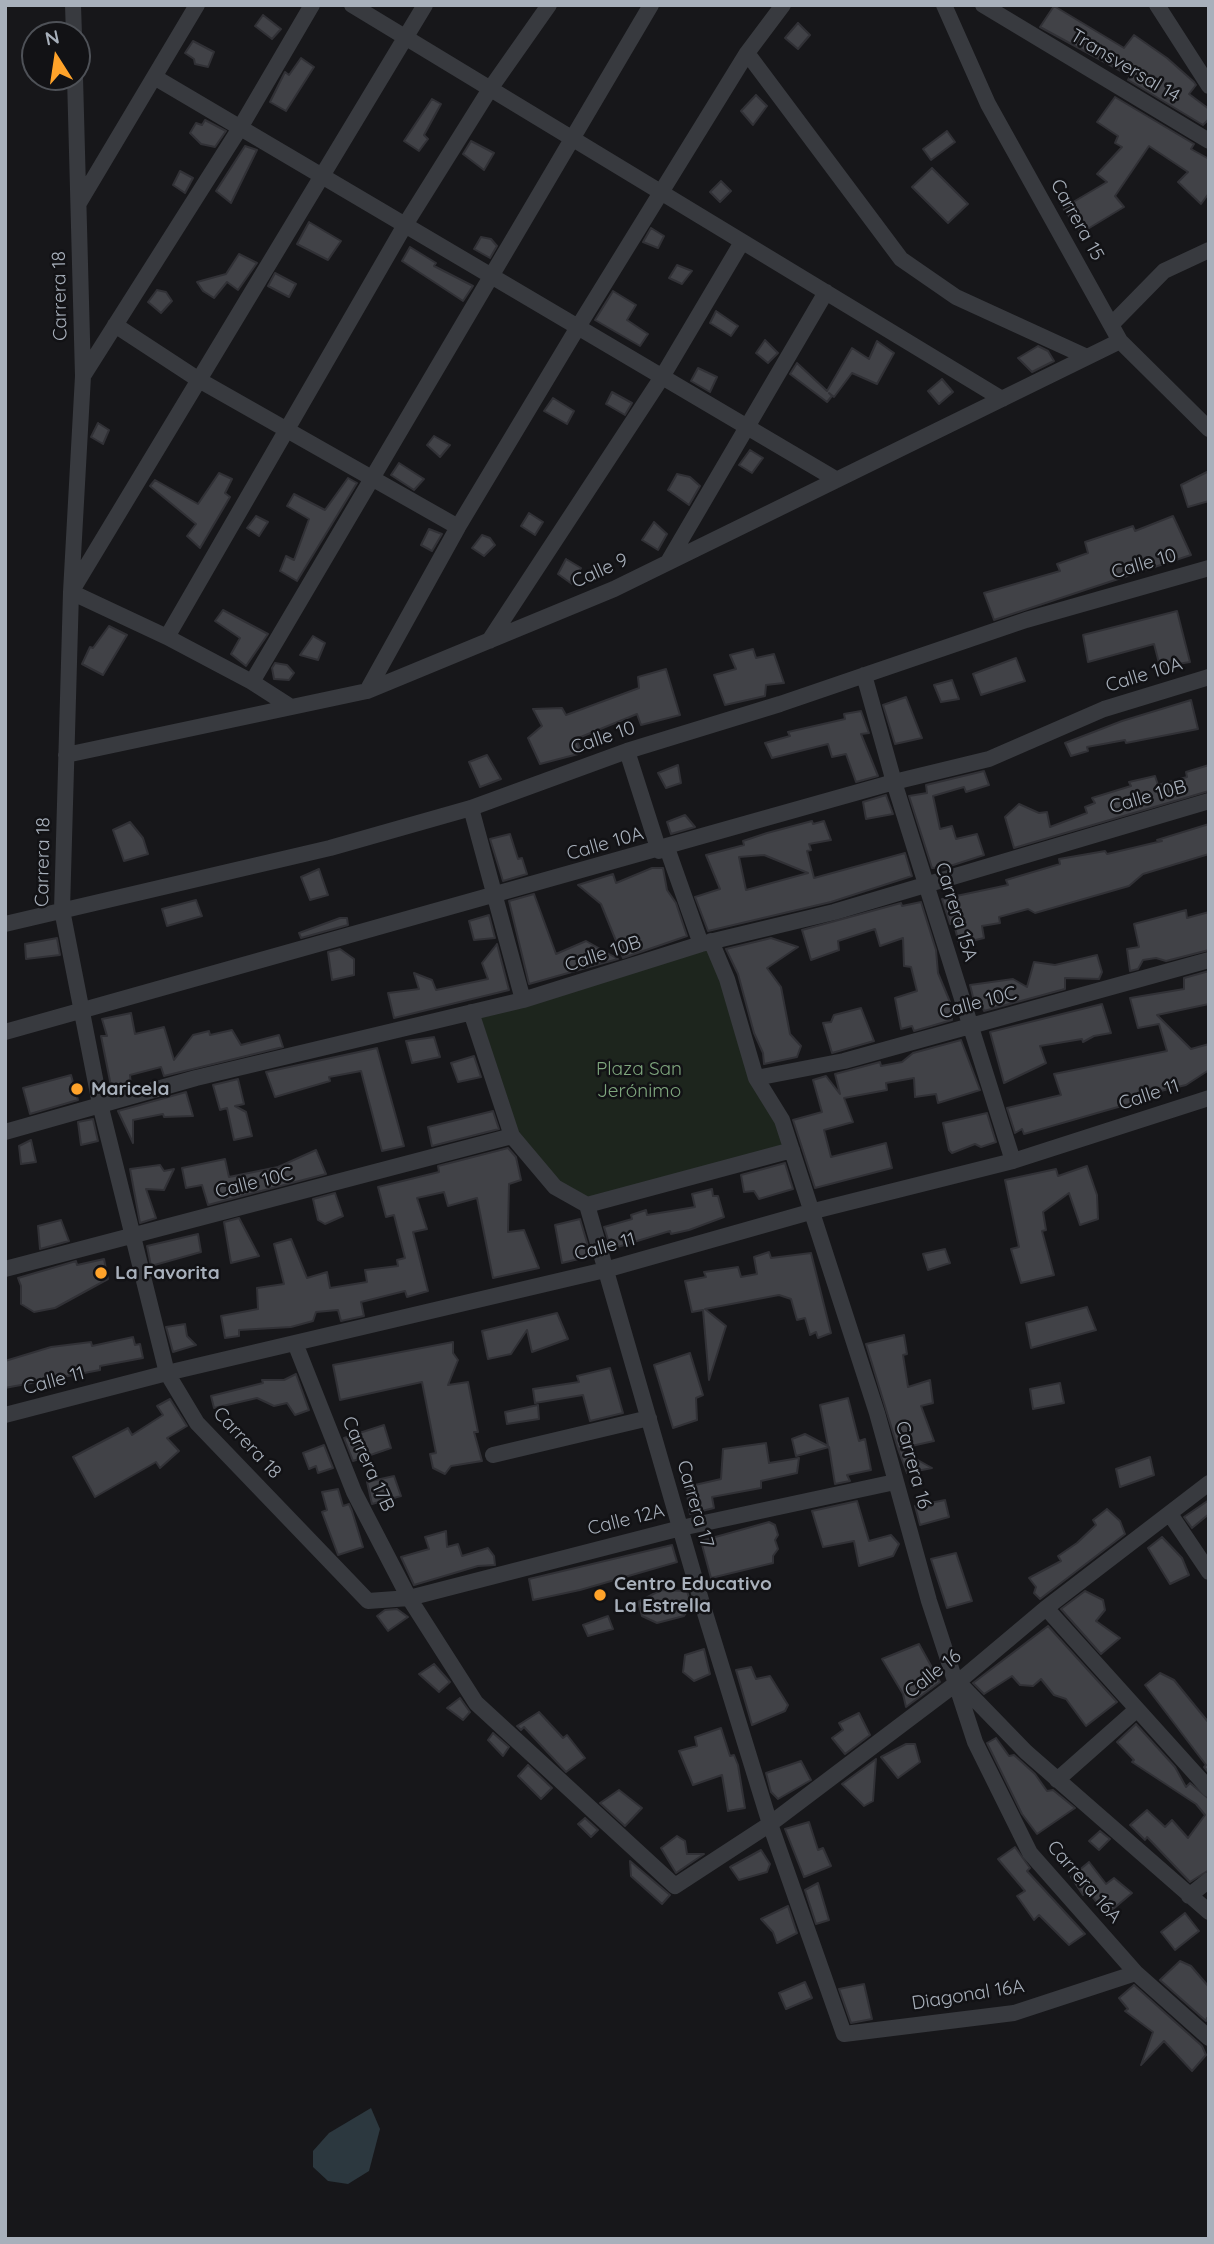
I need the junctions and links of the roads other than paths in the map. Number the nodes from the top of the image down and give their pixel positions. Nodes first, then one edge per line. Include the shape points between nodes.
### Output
1 (197, 5) edge
2 (312, 5) edge
3 (352, 5) edge
4 (425, 5) edge
5 (549, 5) edge
6 (651, 5) edge
7 (783, 5) edge
8 (944, 5) edge
9 (983, 5) edge
10 (1157, 5) edge
11 (405, 37) junction
12 (747, 53) junction
13 (156, 78) junction
14 (1209, 86) edge
15 (490, 89) junction
16 (75, 91) edge
17 (240, 128) junction
18 (573, 139) junction
19 (1209, 141) edge
20 (322, 176) junction
21 (660, 192) junction
22 (79, 203) junction
23 (405, 225) junction
24 (742, 242) junction
25 (1209, 250) edge
26 (492, 277) junction
27 (825, 292) junction
28 (115, 325) junction
29 (1111, 325) junction
30 (578, 327) junction
31 (1120, 341) junction
32 (1087, 358) junction
33 (83, 376) junction
34 (662, 377) junction
35 (200, 380) junction
36 (1002, 399) junction
37 (747, 427) junction
38 (288, 428) junction
39 (1209, 429) edge
40 (375, 478) junction
41 (837, 480) junction
42 (458, 527) junction
43 (668, 562) junction
44 (1209, 568) edge
45 (71, 592) junction
46 (167, 637) junction
47 (489, 641) junction
48 (864, 675) junction
49 (1209, 677) edge
50 (252, 682) junction
51 (367, 691) junction
52 (291, 707) junction
53 (626, 751) junction
54 (66, 755) junction
55 (894, 782) junction
56 (1209, 801) edge
57 (471, 807) junction
58 (663, 849) junction
59 (926, 885) junction
60 (497, 896) junction
61 (62, 910) junction
62 (5, 924) edge
63 (706, 942) junction
64 (1209, 960) edge
65 (523, 1000) junction
66 (82, 1011) junction
67 (471, 1012) junction
68 (970, 1027) junction
69 (5, 1032) edge
70 (756, 1078) junction
71 (1209, 1098) edge
72 (100, 1104) junction
73 (5, 1132) edge
74 (512, 1136) junction
75 (792, 1150) junction
76 (1013, 1161) junction
77 (587, 1205) junction
78 (810, 1212) junction
79 (133, 1236) junction
80 (5, 1269) edge
81 (605, 1270) junction
82 (295, 1343) junction
83 (167, 1373) junction
84 (5, 1415) edge
85 (649, 1418) junction
86 (493, 1455) dead end
87 (895, 1482) junction
88 (1209, 1483) edge
89 (1170, 1514) junction
90 (681, 1528) junction
91 (1209, 1572) edge
92 (409, 1598) junction
93 (368, 1601) joint
94 (1046, 1608) junction
95 (958, 1682) junction
96 (1135, 1711) junction
97 (1057, 1780) junction
98 (1209, 1789) edge
99 (770, 1824) junction
100 (1209, 1880) edge
101 (1188, 1896) junction
102 (1209, 1912) edge
103 (1136, 1973) junction
104 (844, 2034) joint
105 (1209, 2039) edge

1 - 13 street
2 - 17 street
3 - 11 street
4 - 11 street
5 - 15 street
6 - 18 street
7 - 12 street
8 - 29 street, Carrera 15 via 988,104
9 - 19 street, Transversal 14
10 - 14 street
11 - 15 street
11 - 20 street
12 - 21 street
12 - 32 street via 901,260 956,297
13 - 17 street
13 - 22 street
15 - 18 street
15 - 23 street
16 - 22 street, Carrera 18
17 - 20 street
17 - 28 street
18 - 21 street
18 - 26 street
20 - 23 street
20 - 35 street
21 - 24 street
21 - 30 street
22 - 33 street, Carrera 18
23 - 26 street
23 - 38 street
24 - 27 street
24 - 34 street
25 - 29 street via 1164,271
26 - 30 street
26 - 40 street
27 - 36 street
27 - 37 street
28 - 33 street
28 - 35 street
29 - 31 street, Carrera 15
30 - 34 street
30 - 42 street
31 - 32 street, Calle 9
31 - 39 street, Carrera 15
32 - 36 street, Calle 9
33 - 45 street, Carrera 18
34 - 37 street
34 - 47 street
35 - 38 street
35 - 45 street
36 - 41 street, Calle 9
37 - 41 street
37 - 43 street
38 - 40 street
38 - 46 street
40 - 42 street
40 - 50 street
41 - 43 street, Calle 9
42 - 51 street
43 - 47 street, Calle 9
44 - 48 street, Calle 10 via 1026,620
45 - 46 street
45 - 54 street, Carrera 18
46 - 50 street
47 - 51 street, Calle 9
48 - 53 street, Calle 10
48 - 55 street, Carrera 15A
49 - 55 street, Calle 10A via 1104,709 989,759
50 - 52 street
51 - 52 street, Calle 9
52 - 54 street, Calle 9
53 - 57 street, Calle 10
53 - 58 street, Carrera 16
54 - 61 street, Carrera 18
55 - 58 street, Calle 10A
55 - 59 street, Carrera 15A
56 - 59 street, Calle 10B
57 - 60 street
57 - 61 street, Calle 10 via 330,848
58 - 60 street, Calle 10A
58 - 63 street, Carrera 16
59 - 63 street, Calle 10B
59 - 68 street, Carrera 15A
60 - 65 street
60 - 66 street, Calle 10A
61 - 62 street, Calle 10
61 - 66 street, Carrera 18
63 - 65 street, Calle 10B
63 - 70 street, Carrera 16 via 727,979
64 - 68 street, Calle 10C
65 - 67 street, Calle 10B
66 - 69 street, Calle 10A
66 - 72 street, Carrera 18
67 - 72 street, Calle 10B
67 - 74 street
68 - 70 street, Calle 10C via 844,1061
68 - 76 street, Carrera 15A
70 - 75 street, Carrera 16 via 782,1120
71 - 76 street, Calle 11
72 - 73 street, Calle 10B
72 - 79 street, Carrera 18
74 - 77 street via 555,1187
74 - 79 street, Calle 10C
75 - 77 street
75 - 78 street, Carrera 16
76 - 78 street, Calle 11
77 - 81 street, Carrera 17
78 - 81 street, Calle 11
78 - 87 street, Carrera 16 via 877,1413
79 - 80 street, Calle 10C
79 - 83 street, Carrera 18
81 - 82 street, Calle 11
81 - 85 street, Carrera 17
82 - 83 street, Calle 11
82 - 92 street, Carrera 17B via 354,1492
83 - 84 street, Calle 11
83 - 93 street, Carrera 18 via 197,1423
85 - 86 street
85 - 90 street, Carrera 17
87 - 90 street, Calle 12A
87 - 95 street, Carrera 16
88 - 89 street, Calle 16
89 - 91 street
89 - 94 street, Calle 16
90 - 92 street, Calle 12A
90 - 99 street, Carrera 17
92 - 93 street, Calle 12A
92 - 99 street, Calle 16 via 476,1703 675,1886
94 - 95 street, Calle 16
94 - 96 street
95 - 97 street, Carrera 16
95 - 99 street, Calle 16
95 - 103 street, Carrera 16A via 975,1742 1030,1853
96 - 97 street
96 - 98 street
97 - 101 street, Carrera 16
99 - 104 street, Carrera 17
100 - 101 street
101 - 102 street, Carrera 16
103 - 104 street, Diagonal 16A via 1014,2013
103 - 105 street, Carrera 16A

